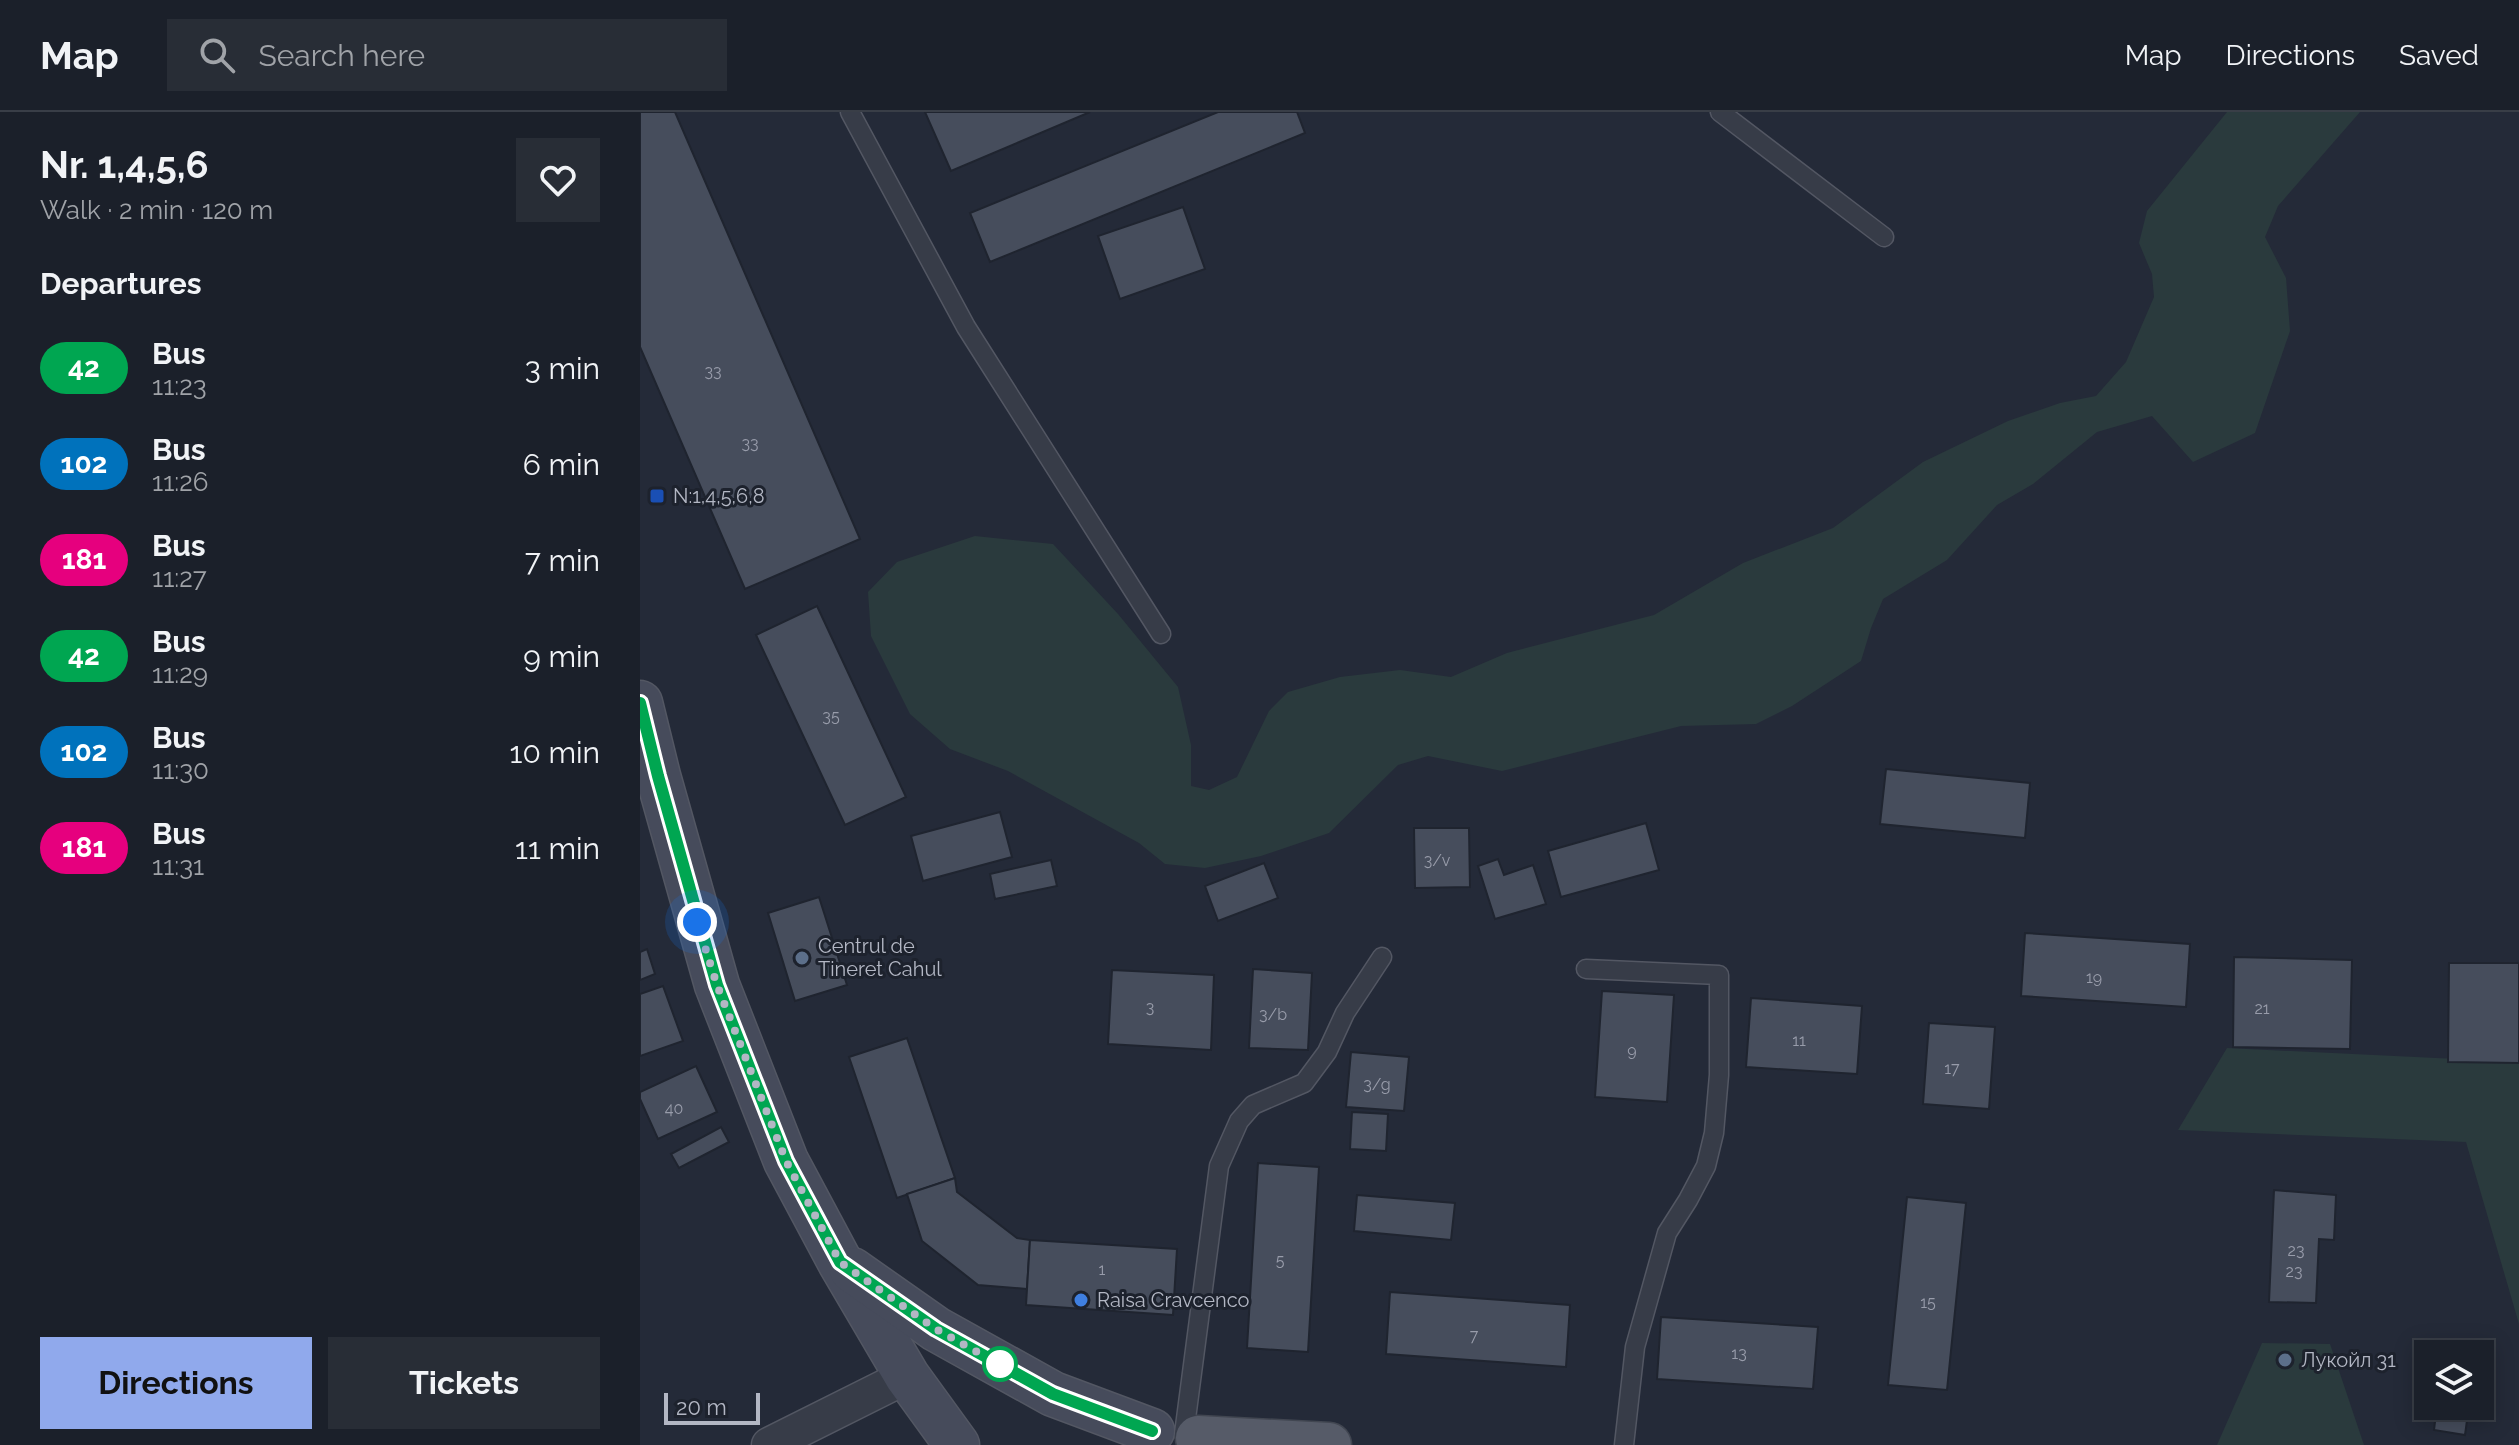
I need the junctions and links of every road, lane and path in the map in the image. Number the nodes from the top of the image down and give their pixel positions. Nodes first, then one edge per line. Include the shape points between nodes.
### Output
1 (850, 112) edge
2 (1720, 112) edge
3 (1884, 237) dead end
4 (1161, 634) dead end
5 (640, 703) edge
6 (1382, 957) dead end
7 (1586, 969) dead end
8 (840, 1262) junction
9 (907, 1376) junction
10 (1187, 1437) edge
11 (769, 1445) edge
12 (957, 1445) edge
13 (1103, 1445) edge
14 (1329, 1445) edge
15 (1624, 1445) edge

1 - 4 lane via 966,327
2 - 3 lane
5 - 8 main road via 717,985 786,1161
6 - 10 lane via 1304,1083 1253,1105 1229,1140 1219,1166
7 - 15 lane via 1719,975 1714,1133 1706,1166 1667,1233 1635,1347
8 - 9 main road
8 - 10 main road via 936,1329 1040,1387
9 - 11 street
9 - 12 main road
10 - 13 main road via 1134,1434
10 - 14 main road

